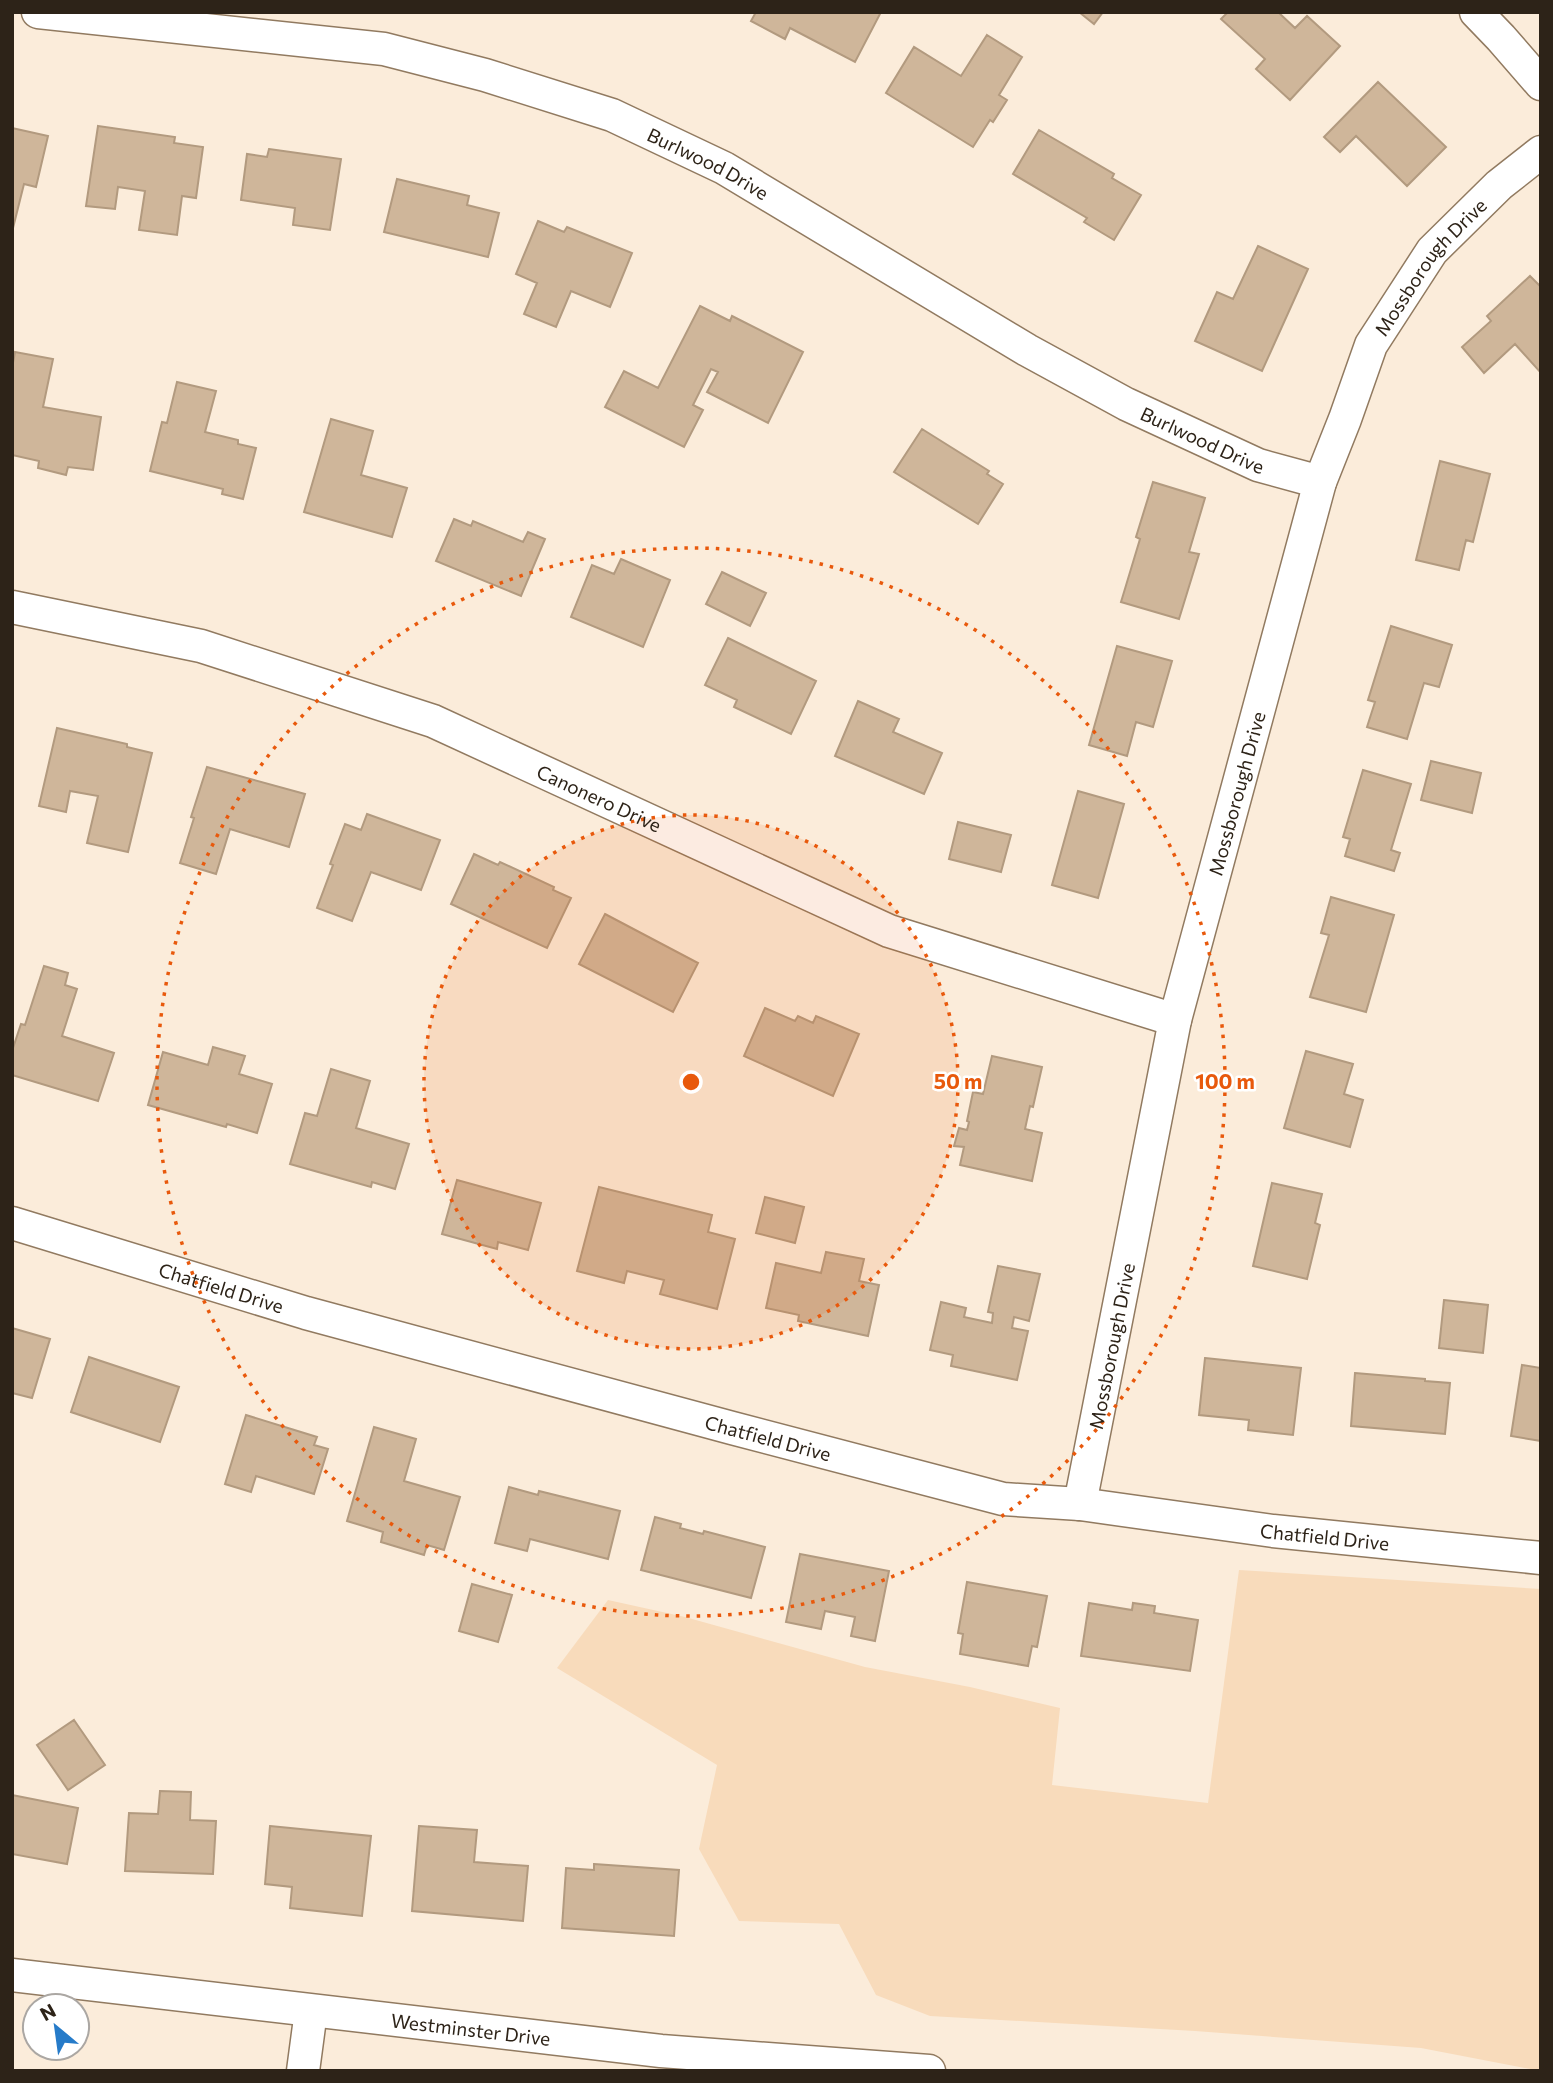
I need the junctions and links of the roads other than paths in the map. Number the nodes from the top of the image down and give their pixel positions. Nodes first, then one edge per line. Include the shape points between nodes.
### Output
1 (38, 12) edge
2 (1476, 12) edge
3 (1541, 84) edge
4 (1541, 152) edge
5 (1320, 482) junction
6 (12, 607) edge
7 (1175, 1020) junction
8 (12, 1223) edge
9 (1080, 1504) junction
10 (1541, 1558) edge
11 (12, 1975) edge
12 (311, 2011) junction
13 (303, 2071) edge
14 (929, 2071) edge

1 - 5 street, Burlwood Drive via 384,49 612,115 724,168 1126,404 1258,465
2 - 3 street
4 - 5 street, Mossborough Drive via 1499,185 1432,251 1371,345
5 - 7 street, Mossborough Drive
6 - 7 street, Canonero Drive via 201,646 433,721 888,931
7 - 9 street, Mossborough Drive
8 - 9 street, Chatfield Drive via 306,1313 732,1428 1003,1499
9 - 10 street, Chatfield Drive via 1273,1531
11 - 12 street, Westminster Drive
12 - 13 street
12 - 14 street, Westminster Drive via 661,2051

